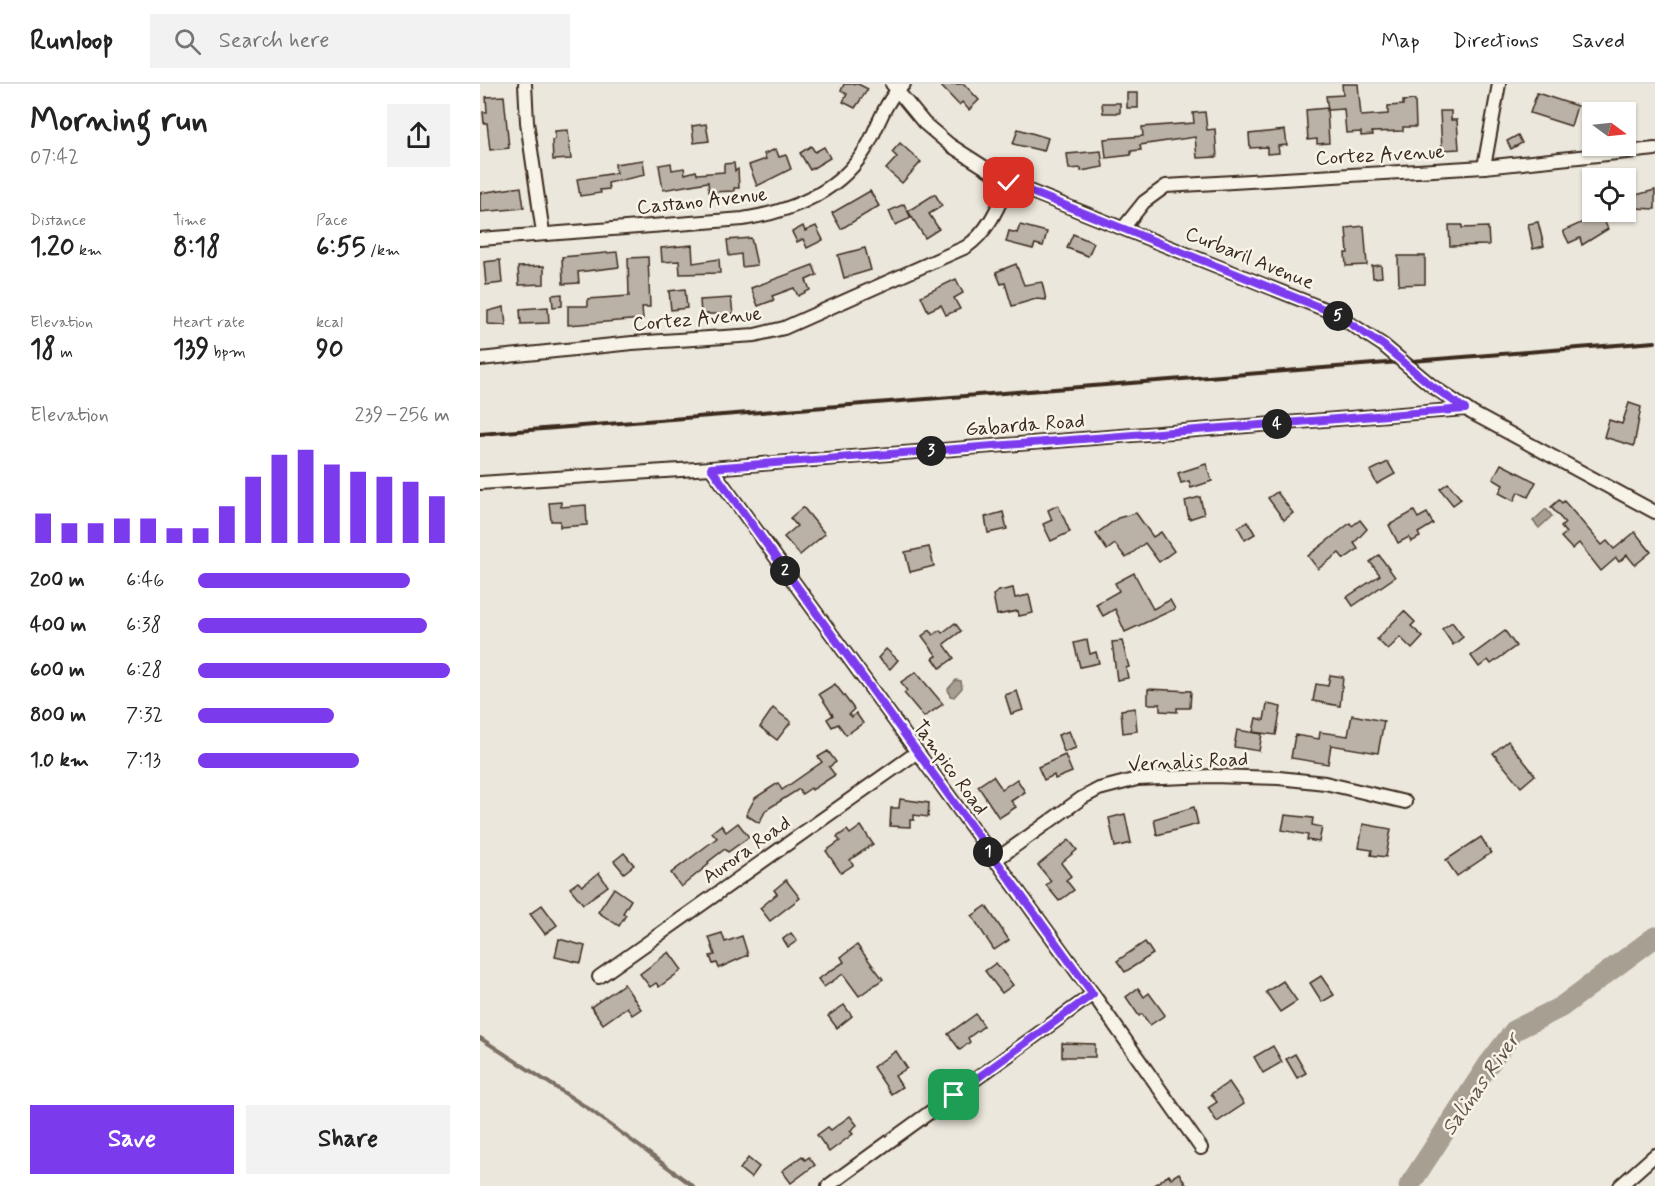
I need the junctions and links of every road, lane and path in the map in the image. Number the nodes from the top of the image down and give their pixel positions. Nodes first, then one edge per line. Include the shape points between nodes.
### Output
1 (525, 84) edge
2 (1499, 84) edge
3 (897, 86) edge
4 (1655, 149) edge
5 (1484, 167) junction
6 (1009, 183) junction
7 (1124, 227) junction
8 (543, 233) junction
9 (480, 239) edge
10 (480, 359) edge
11 (1465, 409) junction
12 (711, 468) junction
13 (480, 483) edge
14 (1655, 512) edge
15 (916, 753) junction
16 (1405, 802) dead end
17 (994, 861) junction
18 (599, 977) dead end
19 (1093, 994) junction
20 (1201, 1148) dead end
21 (1655, 1155) edge
22 (828, 1186) edge
23 (1620, 1186) edge

1 - 8 street
2 - 5 street
3 - 6 street, Curbaril Avenue via 924,123
3 - 8 street, Castano Avenue via 867,146 848,170 800,205 743,219
4 - 5 street, Cortez Avenue
5 - 7 street, Cortez Avenue via 1166,186 1144,202
6 - 7 street, Curbaril Avenue
6 - 10 street, Cortez Avenue via 989,224 966,247 784,328 755,335
7 - 11 street, Curbaril Avenue via 1334,313 1383,345
8 - 9 street, Castano Avenue
11 - 12 street, Gabarda Road
11 - 14 street, Curbaril Avenue
12 - 13 street, Gabarda Road
12 - 15 street, Tampico Road
15 - 17 street, Tampico Road
15 - 18 street, Aurora Road
16 - 17 street, Vernalis Road via 1325,783 1279,778 1137,779 1082,798
17 - 19 street, Tampico Road
19 - 20 street, Tampico Road
19 - 22 street
21 - 23 street

